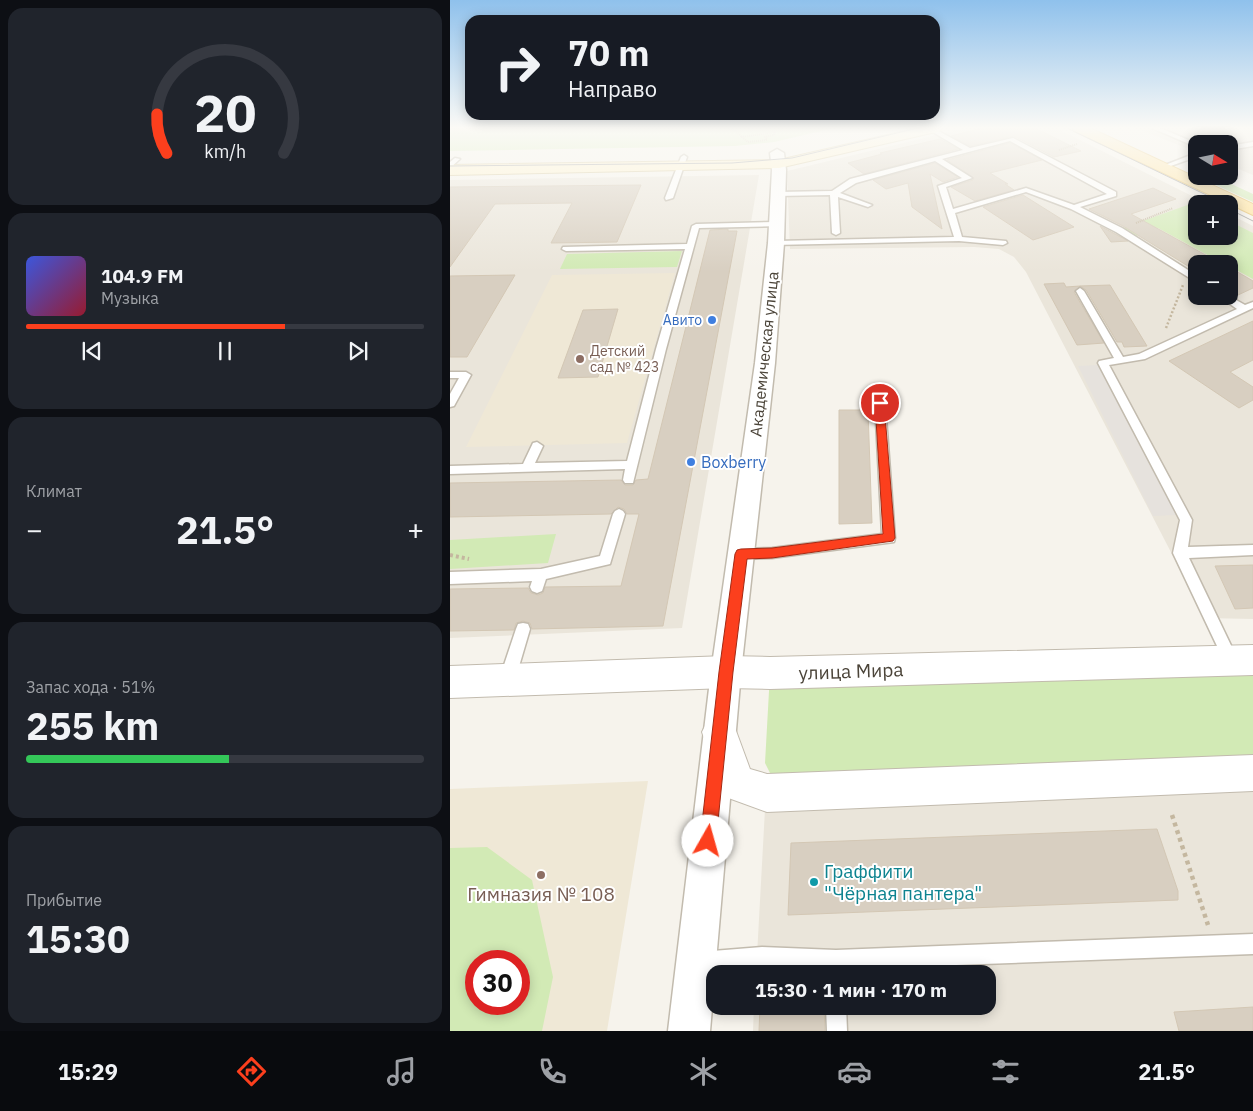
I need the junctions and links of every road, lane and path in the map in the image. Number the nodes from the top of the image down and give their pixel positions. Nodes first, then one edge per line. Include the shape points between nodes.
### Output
1 (677, 176) edge
2 (777, 176) edge
3 (871, 176) edge
4 (965, 176) edge
5 (1080, 176) edge
6 (1182, 176) edge
7 (834, 193) junction
8 (777, 194) junction
9 (669, 198) dead end
10 (868, 205) dead end
11 (1074, 207) junction
12 (1173, 208) dead end
13 (1253, 210) edge
14 (951, 212) junction
15 (1119, 230) junction
16 (836, 233) dead end
17 (776, 234) junction
18 (959, 239) junction
19 (1003, 243) dead end
20 (690, 246) junction
21 (566, 249) dead end
22 (1188, 273) joint
23 (1080, 291) dead end
24 (1249, 307) edge
25 (1158, 349) junction
26 (1120, 360) junction
27 (450, 375) edge
28 (450, 403) edge
29 (880, 403) dead end
30 (537, 446) dead end
31 (632, 465) junction
32 (527, 468) junction
33 (450, 470) edge
34 (628, 480) dead end
35 (618, 514) dead end
36 (1253, 550) edge
37 (1180, 553) junction
38 (741, 554) junction
39 (450, 578) edge
40 (523, 630) dead end
41 (1242, 660) edge
42 (726, 672) junction
43 (507, 680) junction
44 (450, 682) edge
45 (720, 732) junction
46 (1253, 773) edge
47 (1172, 814) dead end
48 (1214, 944) junction
49 (1253, 944) edge
50 (696, 963) junction
51 (821, 965) edge
52 (869, 965) edge
53 (836, 1015) edge
54 (689, 1031) edge
55 (837, 1031) edge

1 - 9 lane
2 - 8 street, Академическая улица
3 - 7 lane via 853,181
4 - 14 lane via 968,178 942,186
5 - 11 lane via 1113,194
6 - 13 main road
7 - 8 lane
7 - 10 lane
7 - 16 lane
8 - 17 street, Академическая улица
11 - 14 lane via 1026,190
11 - 15 lane
12 - 15 path
14 - 18 lane
15 - 22 lane
17 - 18 lane
17 - 20 lane via 696,226
17 - 38 street, Академическая улица via 765,363
18 - 19 lane
20 - 21 lane
20 - 31 lane
22 - 25 path
23 - 26 lane
24 - 25 lane
25 - 26 lane via 1141,357
26 - 37 lane via 1103,363 1186,520
27 - 28 lane via 466,375
29 - 38 lane via 889,538
30 - 32 lane
31 - 32 lane
31 - 34 lane
32 - 33 lane
35 - 39 lane via 605,560 540,581
36 - 37 lane
37 - 41 lane
38 - 42 street, Академическая улица
40 - 43 lane
41 - 42 street, улица Мира
42 - 43 street, улица Мира
42 - 45 street, Академическая улица
43 - 44 street, улица Мира
45 - 46 street via 736,783 767,793
45 - 50 street, Академическая улица
47 - 48 path
48 - 49 lane
48 - 52 lane
50 - 51 lane via 762,957
50 - 54 street, Академическая улица
53 - 55 lane

